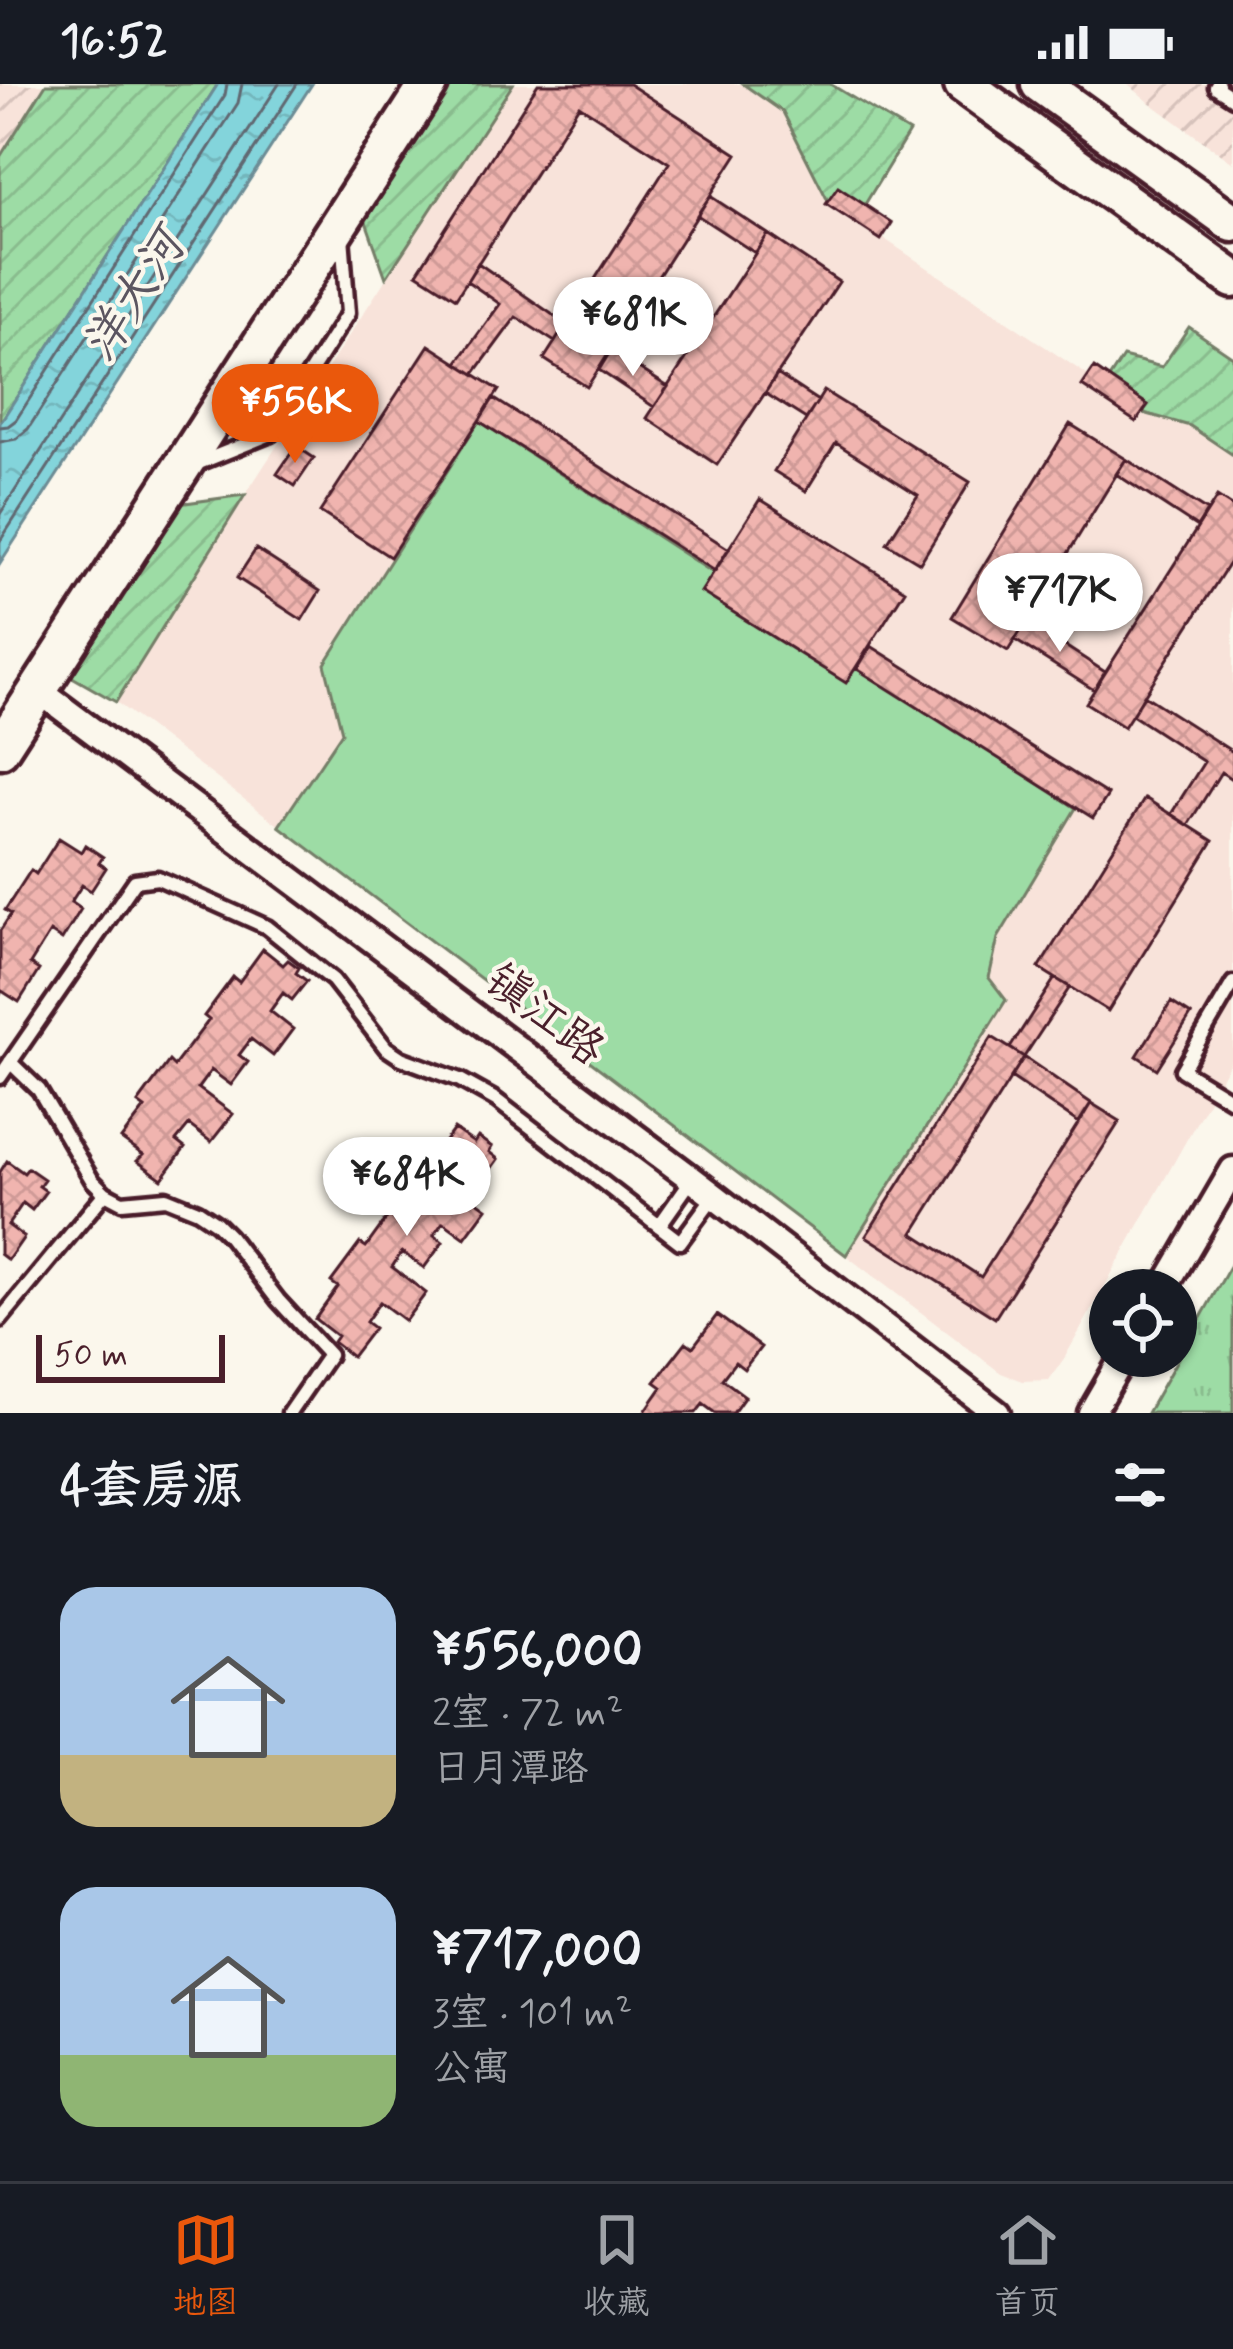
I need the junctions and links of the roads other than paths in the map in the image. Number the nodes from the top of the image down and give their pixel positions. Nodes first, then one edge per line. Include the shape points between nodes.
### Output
1 (429, 84) edge
2 (963, 84) edge
3 (1040, 84) edge
4 (1218, 84) edge
5 (1233, 98) edge
6 (340, 223) junction
7 (1233, 223) edge
8 (1233, 279) edge
9 (182, 470) junction
10 (38, 690) junction
11 (0, 749) edge
12 (1233, 983) edge
13 (10, 1062) junction
14 (0, 1077) edge
15 (1233, 1101) edge
16 (1233, 1170) edge
17 (692, 1180) junction
18 (105, 1192) junction
19 (714, 1196) junction
20 (659, 1226) junction
21 (1175, 1269) edge
22 (0, 1320) edge
23 (1112, 1377) edge
24 (290, 1413) edge
25 (997, 1413) edge
26 (1091, 1413) edge

1 - 6 street
2 - 8 street
3 - 7 street
4 - 5 lane
6 - 9 street
6 - 9 lane via 348,313 272,434
9 - 10 street
10 - 11 street
10 - 17 street, 镇江路
12 - 15 lane via 1182,1070
13 - 14 lane
13 - 18 lane via 39,1090
13 - 20 lane via 135,881 158,878 267,927 333,980 386,1048 496,1100
16 - 21 street
17 - 19 street, 镇江路
17 - 20 lane
18 - 22 lane
18 - 24 lane via 122,1202 166,1198 229,1236 328,1355
19 - 20 lane via 680,1242
19 - 25 street, 镇江路
23 - 26 street

